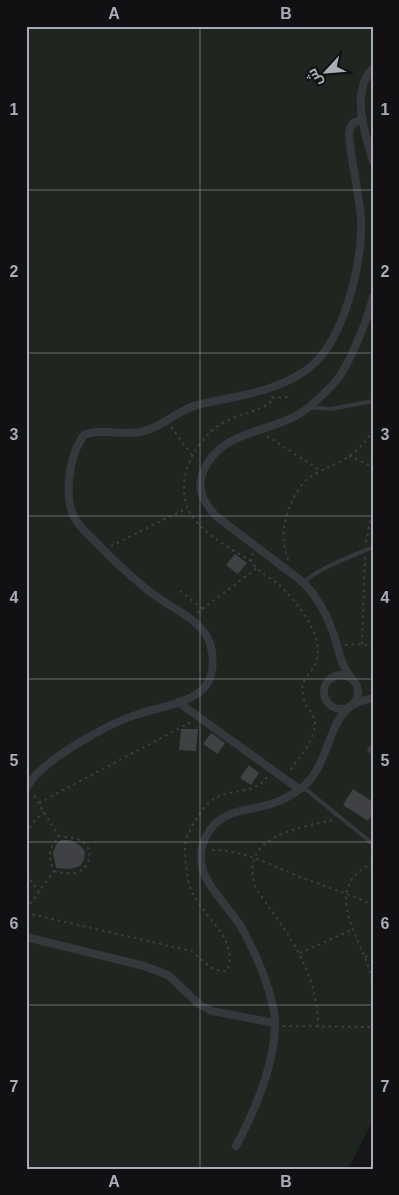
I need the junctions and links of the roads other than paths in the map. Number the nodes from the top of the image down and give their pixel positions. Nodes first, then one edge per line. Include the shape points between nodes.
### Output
1 (373, 68) edge
2 (363, 119) junction
3 (373, 161) edge
4 (373, 297) edge
5 (373, 401) edge
6 (309, 407) junction
7 (373, 547) edge
8 (304, 583) junction
9 (339, 655) junction
10 (328, 681) junction
11 (355, 683) junction
12 (373, 698) edge
13 (178, 702) junction
14 (330, 706) junction
15 (352, 706) junction
16 (337, 724) junction
17 (29, 788) edge
18 (301, 788) junction
19 (373, 844) edge
20 (26, 937) edge
21 (274, 1023) junction
22 (236, 1146) dead end

1 - 2 street via 366,74 362,85
2 - 3 street
2 - 13 street via 353,123 349,132 362,241 346,308 321,358 304,372 282,383 255,393 187,408 159,426 142,432 94,431 84,435 74,452 69,497 76,521 119,565 160,599 199,625 211,644 211,678 204,689
4 - 6 street via 342,372
5 - 6 lane via 331,409
6 - 8 street via 287,420 230,441 208,461 200,484 208,508 216,516
7 - 8 lane via 308,577
8 - 9 street via 322,608
9 - 10 street
9 - 11 street
10 - 11 street via 343,675
10 - 14 street via 324,691
11 - 12 street
11 - 15 street via 358,696
12 - 15 street
13 - 17 street via 126,719 71,748 37,774
13 - 18 street
14 - 15 street via 341,710
14 - 16 street
15 - 16 street
16 - 18 street via 323,760
18 - 19 lane
18 - 21 street via 276,803 220,819 202,846 204,876 243,930 256,957 268,987
20 - 21 street via 144,966 168,975 200,1005 212,1011
21 - 22 street via 272,1058

